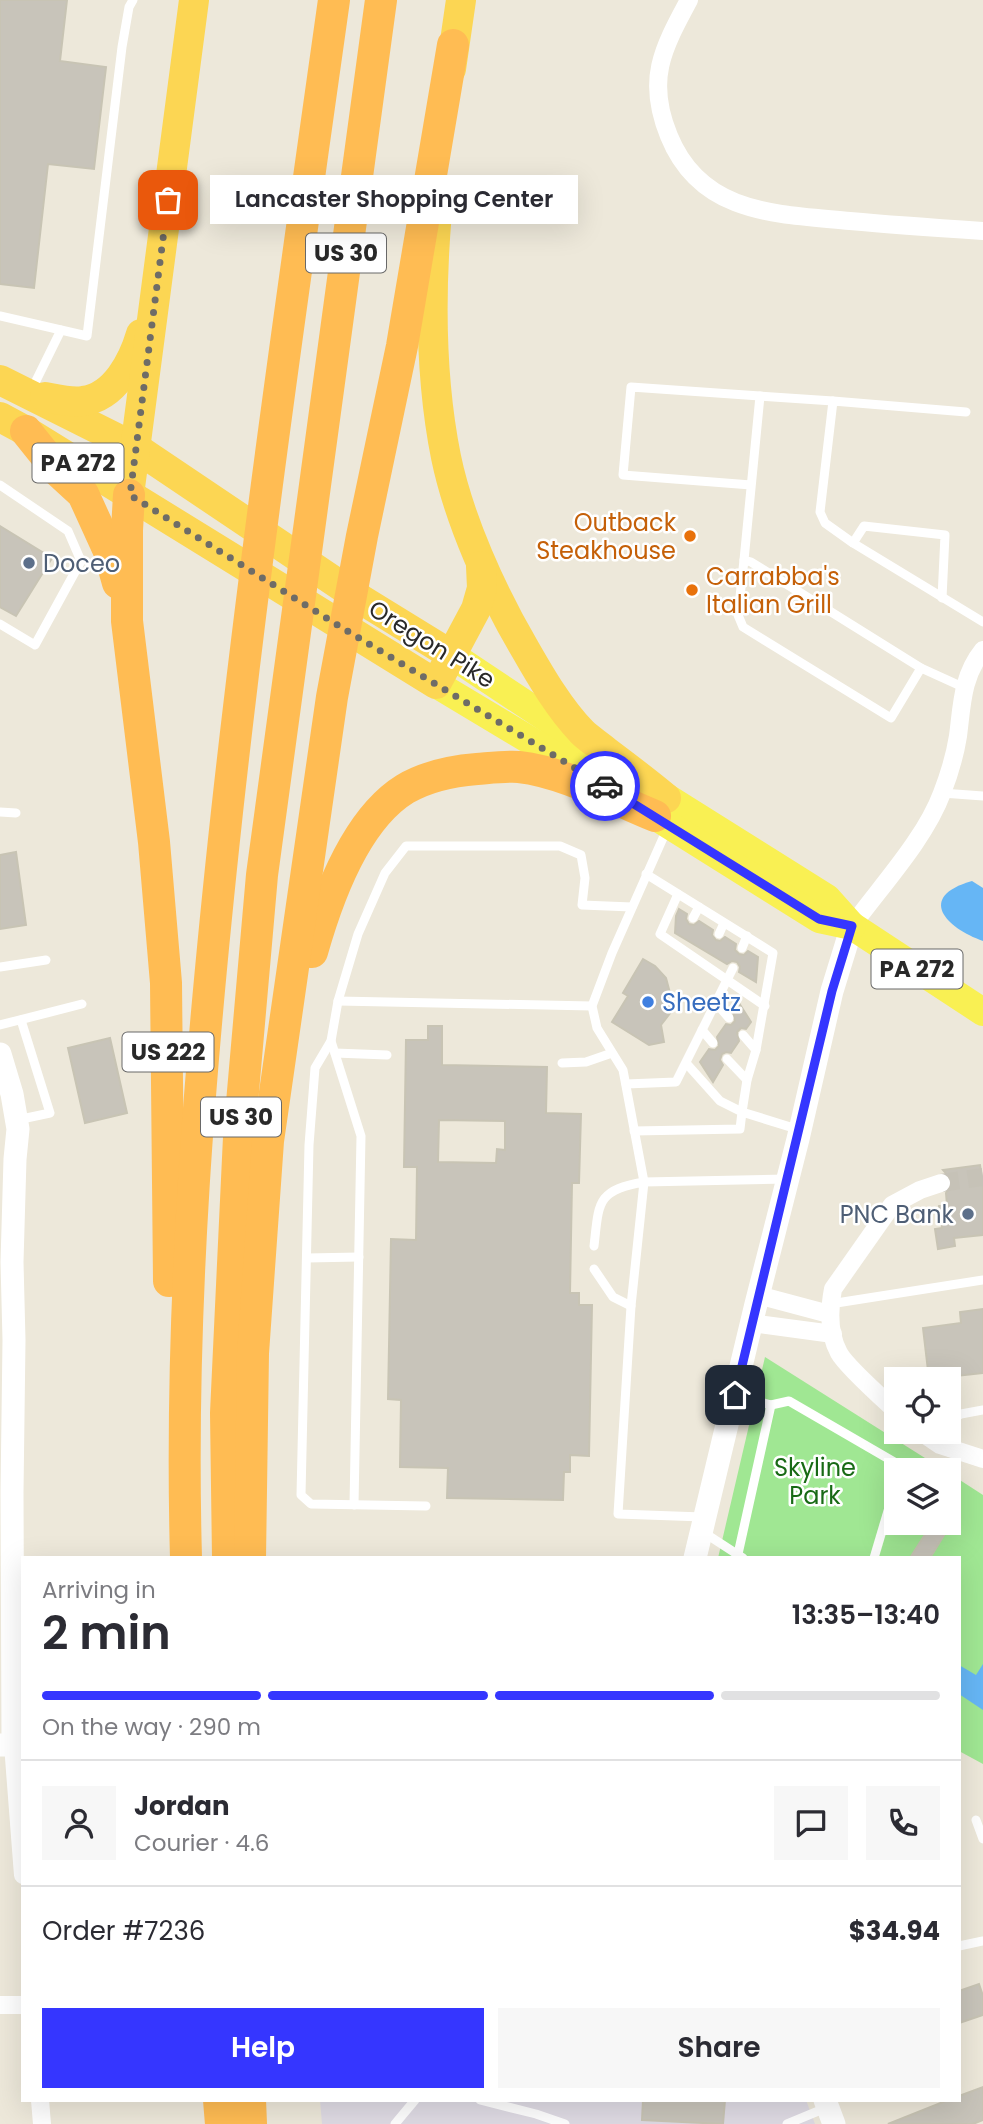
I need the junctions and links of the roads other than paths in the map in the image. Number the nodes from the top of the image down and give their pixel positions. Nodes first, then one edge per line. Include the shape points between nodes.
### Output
1 (133, 0) edge
2 (194, 0) edge
3 (334, 0) edge
4 (381, 0) edge
5 (461, 0) edge
6 (689, 0) edge
7 (453, 45) junction
8 (983, 231) edge
9 (162, 252) junction
10 (0, 316) edge
11 (61, 330) junction
12 (0, 380) edge
13 (29, 396) junction
14 (760, 396) junction
15 (833, 401) junction
16 (966, 412) dead end
17 (13, 424) edge
18 (136, 448) junction
19 (0, 485) edge
20 (751, 485) junction
21 (130, 495) junction
22 (853, 543) junction
23 (480, 558) junction
24 (744, 560) junction
25 (943, 598) junction
26 (127, 621) junction
27 (983, 622) edge
28 (0, 624) edge
29 (983, 650) edge
30 (453, 656) junction
31 (920, 668) junction
32 (436, 684) junction
33 (964, 688) junction
34 (942, 793) junction
35 (983, 796) edge
36 (0, 812) edge
37 (16, 813) dead end
38 (663, 813) junction
39 (646, 874) junction
40 (678, 894) junction
41 (632, 907) junction
42 (699, 907) junction
43 (693, 918) dead end
44 (724, 923) junction
45 (852, 926) junction
46 (719, 934) dead end
47 (747, 936) junction
48 (742, 947) dead end
49 (710, 954) dead end
50 (46, 960) dead end
51 (705, 965) junction
52 (0, 967) edge
53 (733, 968) dead end
54 (727, 980) junction
55 (338, 1000) junction
56 (716, 1003) junction
57 (82, 1004) dead end
58 (592, 1006) junction
59 (765, 1006) junction
60 (983, 1012) edge
61 (729, 1018) dead end
62 (21, 1020) junction
63 (0, 1025) edge
64 (702, 1030) junction
65 (743, 1035) dead end
66 (331, 1041) junction
67 (713, 1042) dead end
68 (756, 1050) junction
69 (335, 1053) junction
70 (612, 1053) junction
71 (0, 1054) edge
72 (387, 1055) dead end
73 (727, 1059) dead end
74 (562, 1063) dead end
75 (686, 1063) junction
76 (747, 1080) junction
77 (626, 1084) junction
78 (742, 1112) junction
79 (17, 1121) junction
80 (800, 1130) junction
81 (634, 1131) junction
82 (268, 1141) junction
83 (788, 1179) junction
84 (643, 1182) junction
85 (941, 1183) tunnel mouth
86 (594, 1246) dead end
87 (359, 1257) junction
88 (307, 1258) junction
89 (6, 1262) edge
90 (594, 1269) dead end
91 (983, 1280) edge
92 (758, 1294) junction
93 (631, 1306) junction
94 (829, 1309) junction
95 (751, 1323) junction
96 (832, 1334) junction
97 (735, 1395) junction
98 (884, 1399) edge
99 (771, 1405) junction
100 (983, 1410) edge
101 (961, 1414) edge
102 (939, 1444) edge
103 (887, 1458) edge
104 (983, 1460) edge
105 (184, 1485) junction
106 (6, 1492) edge
107 (354, 1504) junction
108 (426, 1506) dead end
109 (703, 1524) junction
110 (884, 1524) edge
111 (186, 1556) edge
112 (228, 1556) edge
113 (250, 1556) edge
114 (695, 1556) edge
115 (741, 1556) edge
116 (875, 1556) edge
117 (7, 1745) edge
118 (976, 1820) dead end
119 (983, 1839) edge
120 (21, 1859) edge
121 (983, 1941) edge
122 (961, 1946) edge
123 (0, 2005) edge
124 (21, 2005) edge
125 (40, 2102) edge
126 (219, 2102) edge
127 (250, 2102) edge
128 (260, 2102) edge
129 (413, 2102) edge
130 (488, 2102) edge
131 (829, 2110) edge
132 (42, 2124) edge
133 (220, 2124) edge
134 (251, 2124) edge
135 (261, 2124) edge
136 (395, 2124) edge
137 (565, 2124) edge
138 (787, 2124) edge

1 - 11 lane via 122,47 87,336
2 - 9 highway
3 - 105 highway, US 30 via 268,470 211,956 190,1237
4 - 112 highway, US 30 via 262,875 239,1137 226,1413
5 - 7 highway
6 - 8 street via 663,53 656,85 664,125 695,178 715,193 764,212
7 - 23 highway via 434,254 433,354 446,458
7 - 82 highway via 402,346 332,697
9 - 13 highway via 136,351 112,386 98,397 82,401
9 - 18 highway
10 - 11 lane
11 - 13 lane
12 - 13 highway, Oregon Pike
13 - 18 highway, Oregon Pike / PA 272
14 - 15 lane
14 - 20 lane
14 - 20 lane via 631,387 623,475
15 - 16 lane
15 - 22 lane via 820,512 825,523
17 - 21 highway, Oregon Pike / PA 272
17 - 26 highway, US 222 via 83,494 109,551
18 - 21 highway
18 - 30 highway, Oregon Pike / PA 272
19 - 28 lane via 68,531 81,561 35,645
20 - 24 lane
21 - 26 highway
21 - 32 highway, Oregon Pike / PA 272
22 - 25 lane
22 - 25 lane via 864,526 946,535
23 - 30 highway via 482,588
23 - 38 highway via 544,681 583,732
24 - 31 lane
24 - 31 lane via 738,615 743,627 891,718
25 - 27 lane
26 - 105 highway, US 222 via 166,983 171,1362
29 - 33 street
30 - 32 highway
30 - 38 main road, Oregon Pike / PA 272
31 - 33 lane
32 - 38 main road, Oregon Pike / PA 272
33 - 34 street via 958,738
34 - 35 lane
34 - 45 street via 930,820
36 - 37 lane
38 - 39 lane
38 - 45 main road, Oregon Pike / PA 272 via 827,898
38 - 82 highway via 519,767 454,771 405,789 361,836 322,918
39 - 40 lane
39 - 41 lane
40 - 42 lane
40 - 51 lane via 660,934 681,942
41 - 55 lane via 582,905 585,878 581,855 560,846 406,846 384,873 358,934
41 - 58 lane
42 - 43 lane
42 - 44 lane
44 - 46 lane
44 - 47 lane
45 - 60 main road, Oregon Pike / PA 272
45 - 80 street
47 - 48 lane
47 - 59 lane via 773,953
49 - 51 lane
50 - 52 lane
51 - 54 lane
53 - 54 lane
54 - 56 lane
54 - 59 lane
55 - 58 lane
55 - 66 lane
56 - 61 lane
56 - 64 lane
57 - 62 lane
58 - 70 lane via 597,1028
59 - 68 lane
62 - 63 lane
62 - 79 lane via 50,1114
64 - 67 lane
64 - 75 lane
65 - 68 lane
66 - 69 lane
66 - 88 lane via 316,1068
68 - 76 lane
69 - 72 lane
69 - 87 lane via 361,1136
70 - 74 lane via 586,1062
70 - 77 lane
71 - 79 street
73 - 76 lane
75 - 77 lane via 676,1082
75 - 78 lane via 720,1101
76 - 78 lane
77 - 81 lane
78 - 80 lane
78 - 81 lane via 740,1129
79 - 89 street
80 - 83 street
81 - 84 lane
82 - 113 highway via 253,1353
83 - 84 lane
83 - 92 street
84 - 86 lane via 618,1186 606,1195 598,1209
84 - 93 lane
85 - 94 street via 892,1205 834,1289
87 - 88 lane
87 - 107 lane
88 - 107 lane via 300,1495 311,1504
89 - 106 street via 14,1340
90 - 93 lane via 613,1297
91 - 94 lane
92 - 94 street
92 - 95 street
93 - 109 lane via 618,1514
94 - 96 street
95 - 96 street
95 - 97 street
96 - 98 street via 839,1353
97 - 99 lane
97 - 109 street
99 - 103 lane via 789,1402
99 - 115 lane
100 - 101 lane
102 - 104 street
105 - 111 highway, US 30
106 - 117 street
107 - 108 lane
109 - 114 street
109 - 115 lane
110 - 116 lane
117 - 120 street
118 - 119 lane
121 - 122 lane
123 - 124 street
125 - 132 street
126 - 133 highway
127 - 134 highway
128 - 135 highway
129 - 136 lane
130 - 137 lane
131 - 138 lane

